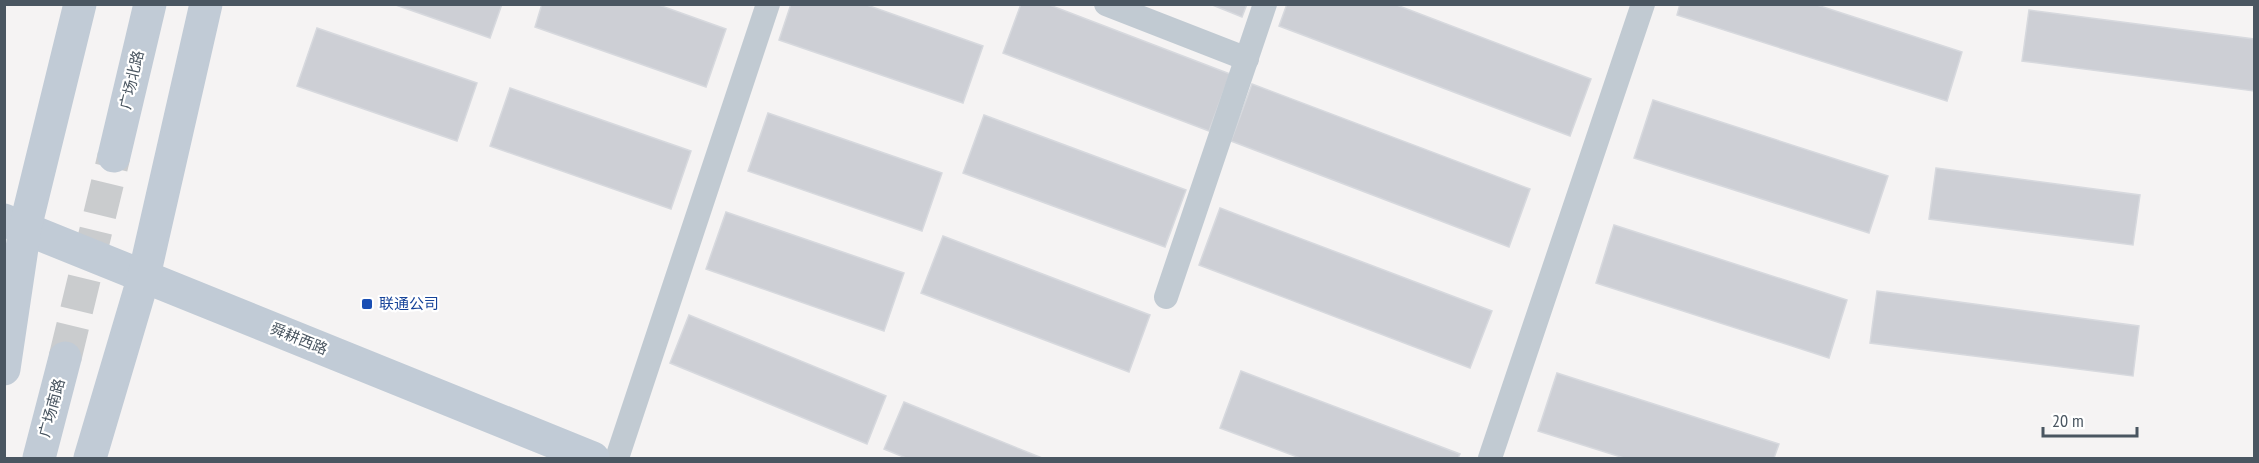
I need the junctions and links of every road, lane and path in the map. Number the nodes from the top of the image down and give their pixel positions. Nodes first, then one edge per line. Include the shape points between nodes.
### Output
1 (80, 4) edge
2 (150, 4) edge
3 (206, 4) edge
4 (768, 4) edge
5 (1106, 4) edge
6 (1265, 4) edge
7 (1643, 4) edge
8 (1247, 59) junction
9 (114, 156) tunnel mouth
10 (15, 224) edge
11 (144, 276) junction
12 (1166, 297) dead end
13 (65, 358) tunnel mouth
14 (4, 369) edge
15 (39, 459) edge
16 (90, 459) edge
17 (593, 459) edge
18 (617, 459) edge
19 (1490, 459) edge

1 - 10 main road
2 - 9 main road, 广场北路
3 - 11 main road
4 - 18 street
5 - 8 street
6 - 8 street
7 - 19 street
8 - 12 street
10 - 11 main road, 舜耕西路
10 - 14 main road
11 - 16 main road
11 - 17 main road, 舜耕西路
13 - 15 main road, 广场南路

